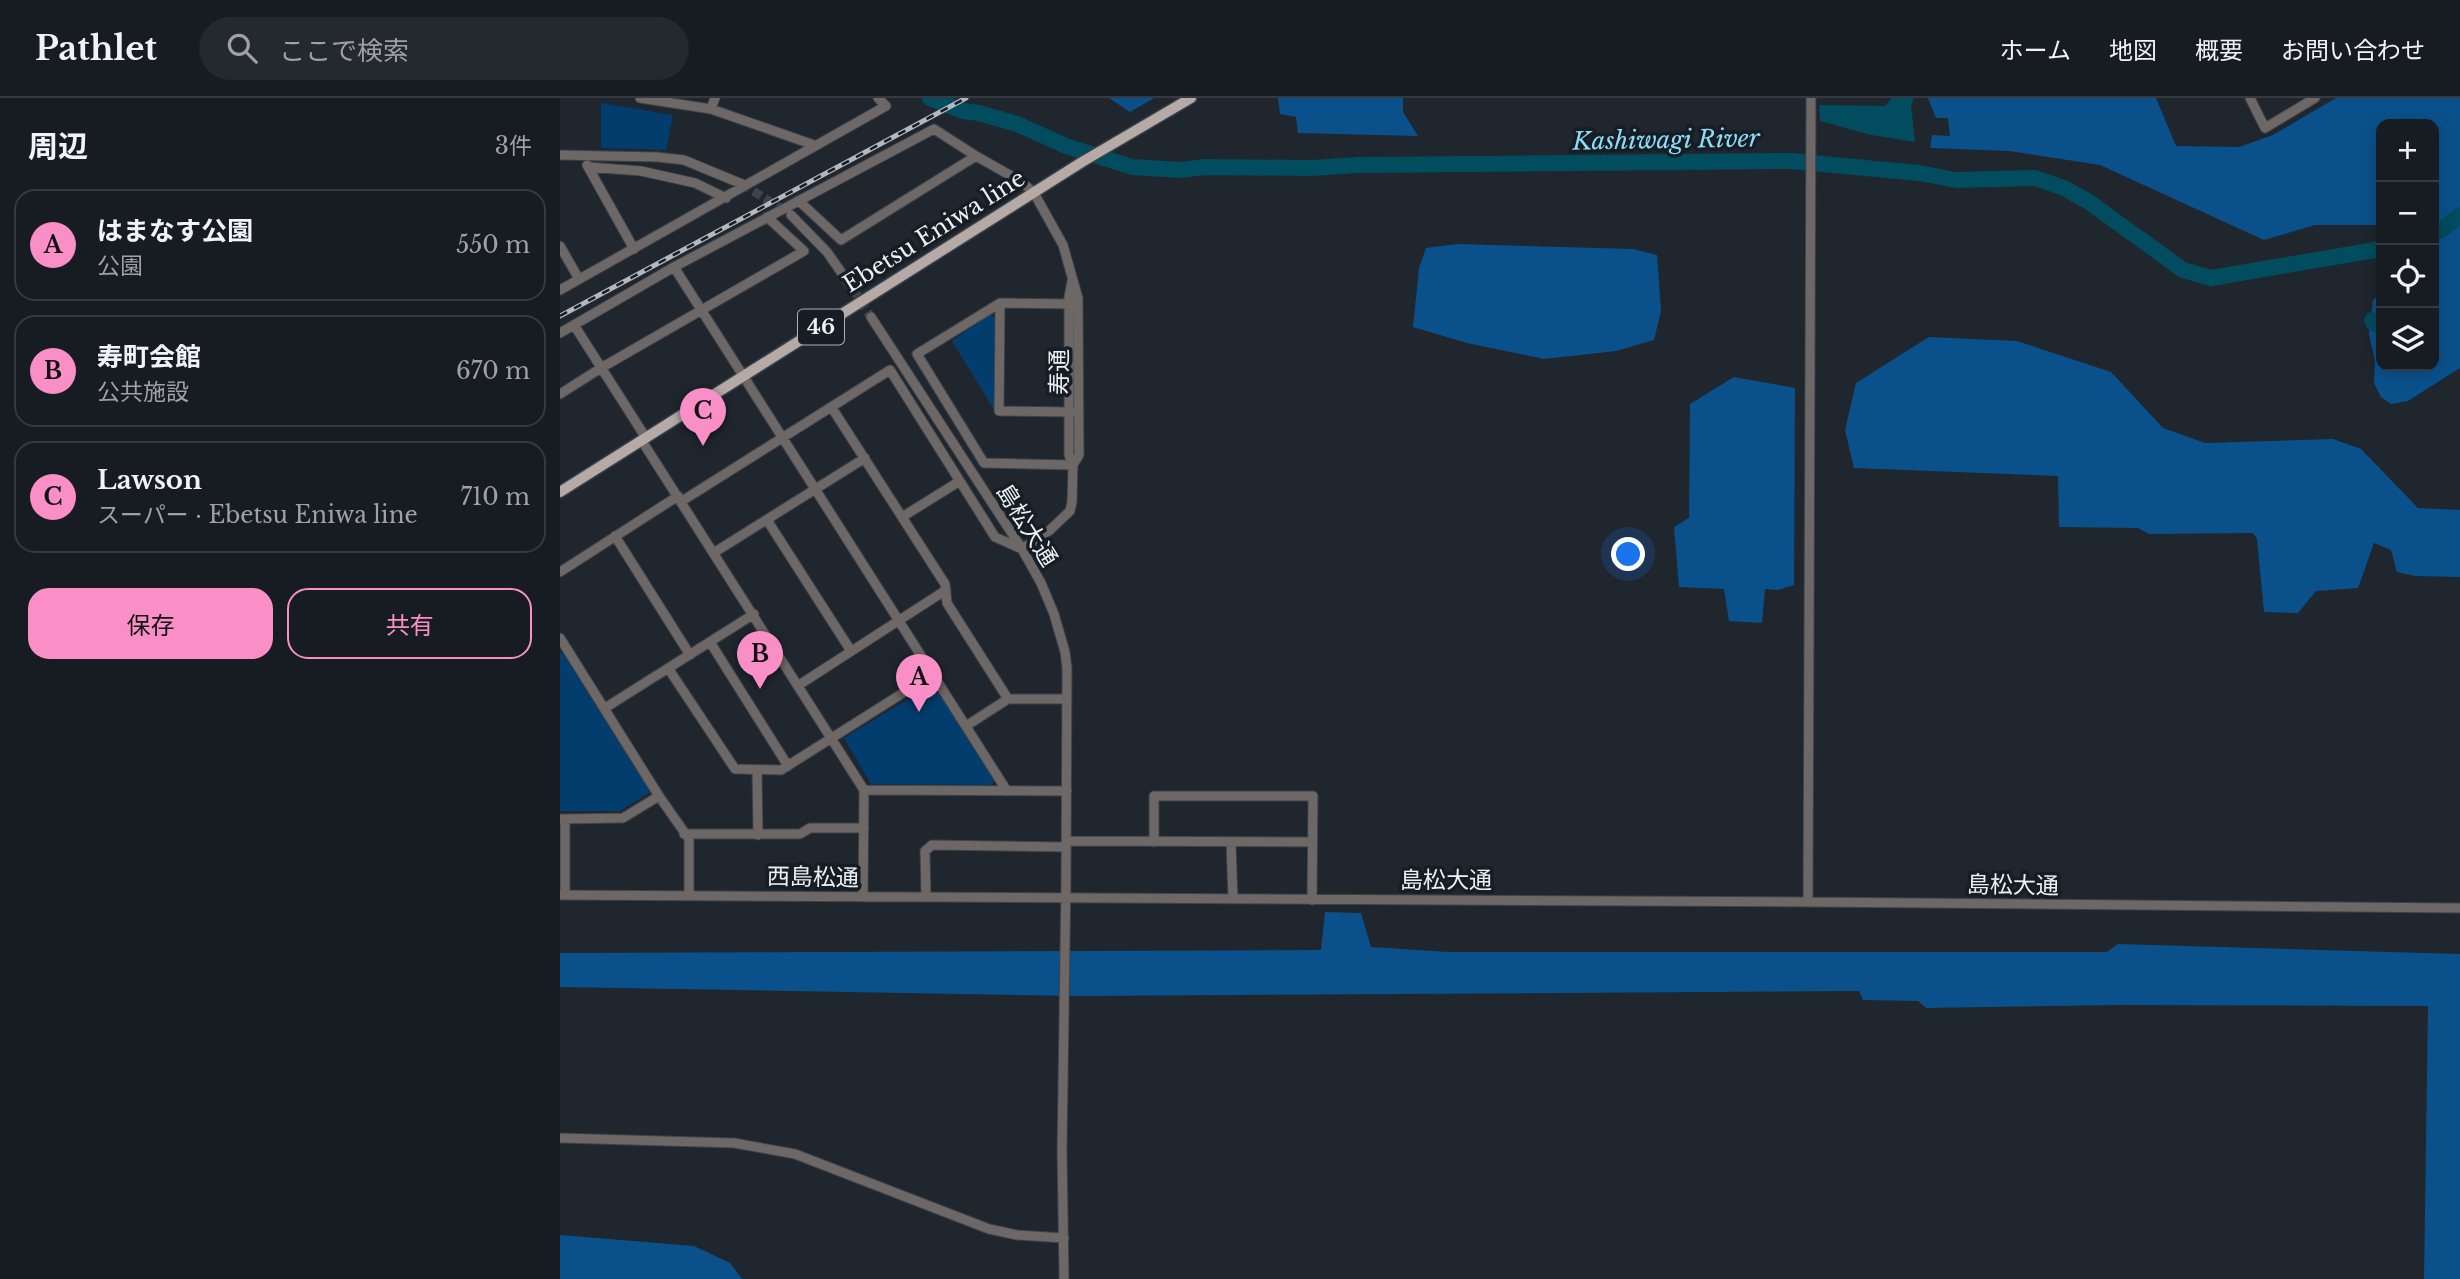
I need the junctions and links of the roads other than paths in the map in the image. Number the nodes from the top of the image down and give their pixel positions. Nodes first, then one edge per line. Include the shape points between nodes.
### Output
1 (640, 98) edge
2 (715, 98) edge
3 (878, 98) edge
4 (1191, 98) edge
5 (1811, 98) edge
6 (2250, 98) edge
7 (2292, 98) edge
8 (2315, 98) edge
9 (2297, 108) junction
10 (711, 109) junction
11 (814, 145) junction
12 (560, 155) edge
13 (581, 155) junction
14 (975, 156) junction
15 (588, 167) junction
16 (742, 184) tunnel mouth
17 (1034, 193) junction
18 (726, 198) junction
19 (799, 201) junction
20 (791, 215) tunnel mouth
21 (767, 217) junction
22 (560, 246) edge
23 (634, 249) junction
24 (674, 267) junction
25 (579, 279) junction
26 (853, 289) tunnel mouth
27 (560, 290) edge
28 (1000, 303) junction
29 (1074, 304) junction
30 (702, 310) junction
31 (871, 317) tunnel mouth
32 (574, 325) junction
33 (560, 333) edge
34 (601, 368) junction
35 (745, 375) junction
36 (560, 394) edge
37 (832, 408) junction
38 (1074, 412) junction
39 (644, 439) junction
40 (784, 439) junction
41 (865, 458) junction
42 (1073, 465) junction
43 (960, 481) junction
44 (816, 488) junction
45 (560, 492) edge
46 (680, 499) junction
47 (902, 517) junction
48 (767, 520) junction
49 (615, 537) junction
50 (1022, 549) junction
51 (715, 552) junction
52 (560, 572) edge
53 (946, 590) junction
54 (754, 614) junction
55 (898, 621) junction
56 (710, 642) junction
57 (561, 643) edge
58 (851, 651) junction
59 (690, 655) junction
60 (668, 668) junction
61 (933, 674) junction
62 (799, 685) junction
63 (1008, 699) junction
64 (1067, 699) junction
65 (605, 708) junction
66 (966, 726) junction
67 (832, 737) junction
68 (788, 766) junction
69 (757, 771) junction
70 (864, 790) junction
71 (1007, 791) junction
72 (1067, 791) junction
73 (659, 796) junction
74 (563, 819) edge
75 (864, 828) junction
76 (684, 834) junction
77 (758, 835) junction
78 (1154, 842) junction
79 (1312, 842) junction
80 (1231, 843) junction
81 (1066, 844) junction
82 (563, 895) edge
83 (689, 895) junction
84 (863, 897) junction
85 (926, 897) junction
86 (1066, 898) junction
87 (1233, 899) junction
88 (1312, 900) junction
89 (1808, 902) junction
90 (2460, 908) edge
91 (560, 1138) edge
92 (1064, 1238) junction
93 (1064, 1279) edge

1 - 10 street
2 - 10 street
3 - 11 street via 886,106
4 - 17 main road, Ebetsu Eniwa line / 46
5 - 89 street
6 - 9 street via 2265,128
7 - 9 street
8 - 9 street
10 - 11 street
11 - 18 street
12 - 13 street
13 - 15 street
13 - 16 street via 684,160
14 - 17 street
14 - 19 street via 934,129
14 - 19 street via 841,240
15 - 18 street via 641,171 695,183
15 - 23 street
17 - 29 street, 寿通 via 1070,264
17 - 35 main road, Ebetsu Eniwa line / 46
18 - 23 street
19 - 21 street
20 - 26 street via 827,252
21 - 24 street
21 - 30 street via 804,251
22 - 25 street
23 - 25 street
24 - 30 street
24 - 32 street
25 - 27 street
28 - 29 street
28 - 38 street via 999,411
28 - 42 street via 917,354 984,463
29 - 38 street, 寿通
30 - 34 street
30 - 35 street
31 - 50 street, 島松大通
32 - 33 street
32 - 34 street
34 - 36 street
34 - 39 street
35 - 39 main road, Ebetsu Eniwa line / 46
35 - 40 street
37 - 40 street
37 - 41 street
37 - 43 street via 890,370
38 - 42 street, 寿通 via 1079,455
39 - 45 main road, Ebetsu Eniwa line / 46
39 - 46 street
40 - 44 street
40 - 46 street
41 - 44 street
41 - 47 street
42 - 50 street, 寿通 via 1070,511
43 - 47 street
43 - 50 street via 995,537
44 - 48 street
44 - 55 street
46 - 49 street
46 - 51 street
47 - 53 street
48 - 51 street
48 - 58 street
49 - 52 street
49 - 59 street
50 - 64 street, 島松大通 via 1057,625 1065,652
51 - 54 street
53 - 55 street
53 - 63 street via 947,603
54 - 56 street
54 - 62 street
55 - 58 street
55 - 61 street
56 - 59 street
56 - 68 street
57 - 65 street
58 - 62 street
59 - 60 street
60 - 65 street
60 - 69 street via 735,769
61 - 66 street
61 - 67 street
62 - 67 street
63 - 64 street
63 - 66 street
64 - 72 street, 島松大通
65 - 73 street
66 - 71 street
67 - 68 street
67 - 70 street
68 - 69 street
69 - 77 street
70 - 71 street
70 - 75 street
71 - 72 street
72 - 81 street, 島松大通
73 - 74 street via 623,818
73 - 76 street
74 - 82 street
75 - 77 street via 810,828 800,834
75 - 84 street
76 - 77 street
76 - 83 street via 689,839
78 - 79 street via 1154,796 1313,796
78 - 80 street
78 - 81 street
79 - 80 street
79 - 88 street
80 - 87 street
81 - 85 street via 932,845 925,851
81 - 86 street, 島松大通
82 - 83 street, 西島松通
83 - 84 street, 西島松通
84 - 85 street, 西島松通
85 - 86 street, 西島松通
86 - 87 street, 島松大通
86 - 92 street
87 - 88 street, 島松大通
88 - 89 street, 島松大通
89 - 90 street, 島松大通
91 - 92 street via 734,1143 795,1154 989,1229
92 - 93 street

